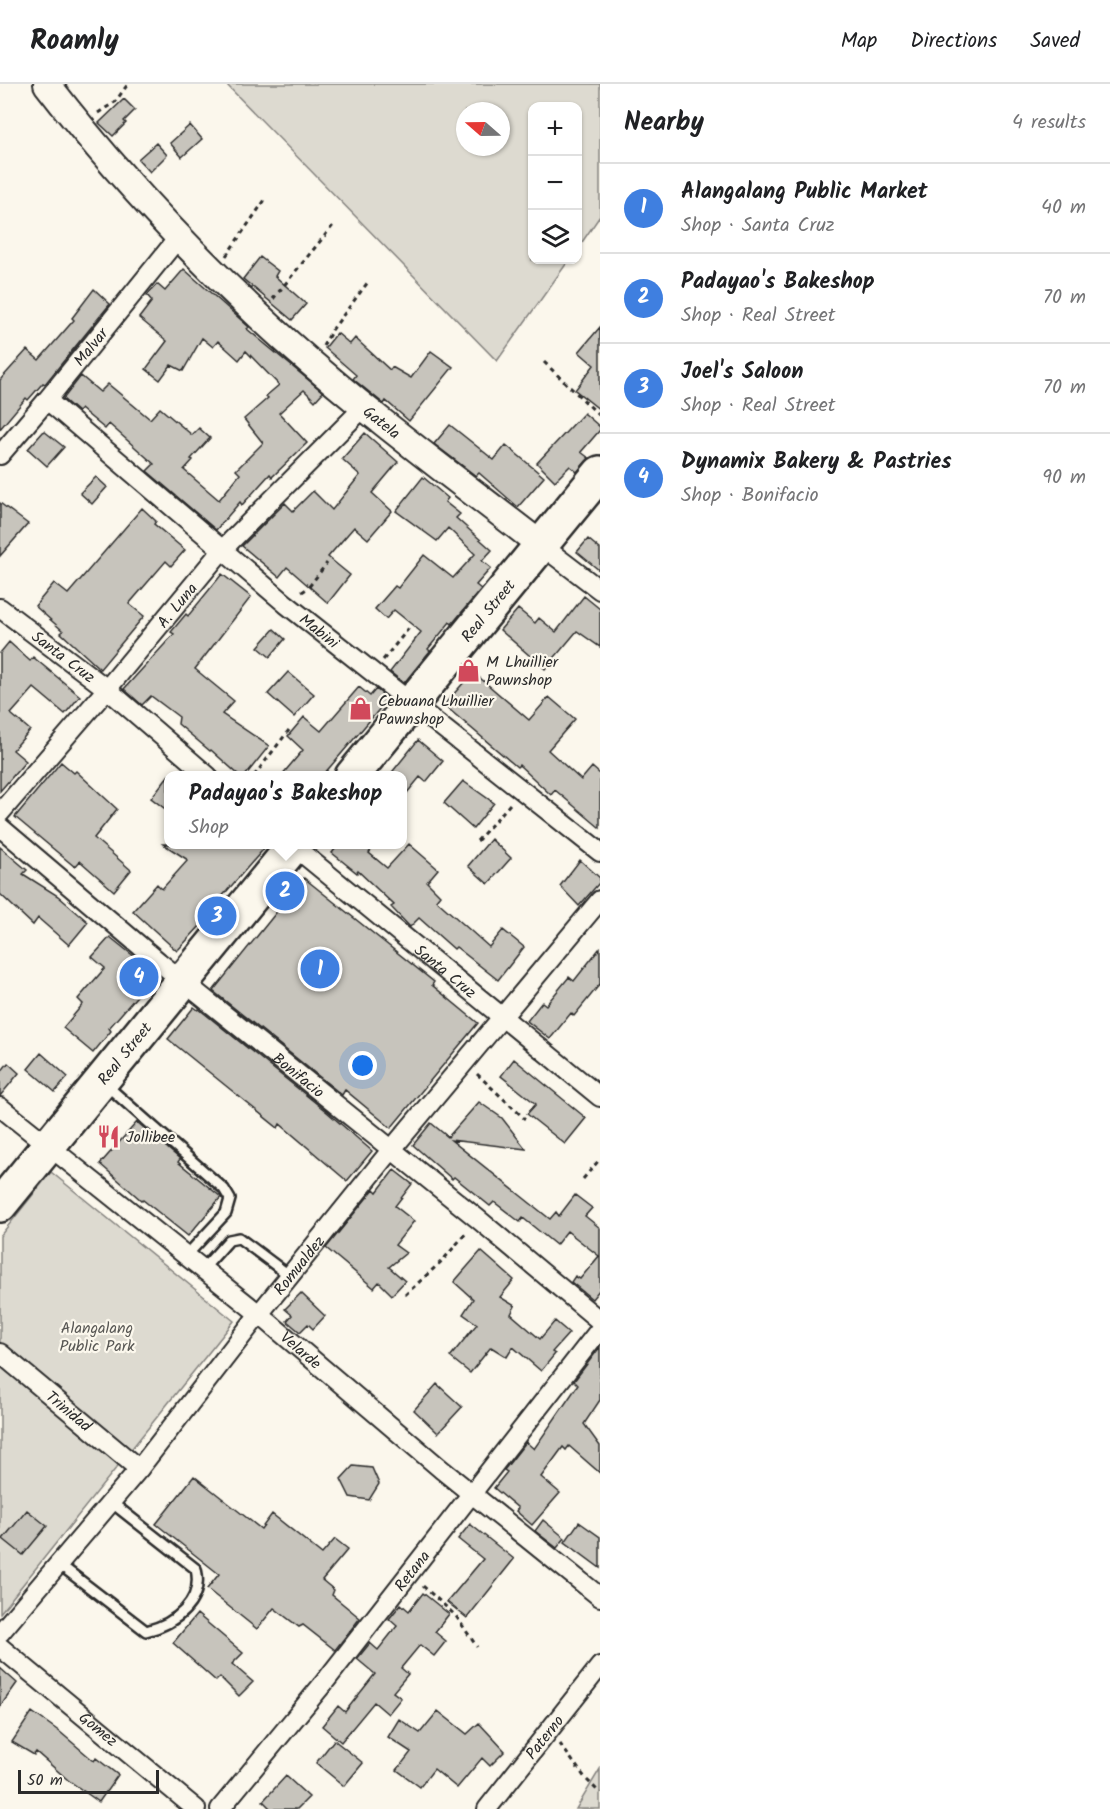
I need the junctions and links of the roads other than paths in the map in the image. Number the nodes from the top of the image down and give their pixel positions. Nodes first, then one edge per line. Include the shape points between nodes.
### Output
1 (47, 84) edge
2 (178, 238) junction
3 (47, 400) junction
4 (364, 407) junction
5 (0, 455) edge
6 (600, 473) edge
7 (541, 545) junction
8 (222, 550) junction
9 (600, 590) edge
10 (0, 608) edge
11 (107, 689) junction
12 (411, 703) junction
13 (201, 771) edge
14 (356, 771) edge
15 (0, 813) edge
16 (0, 827) edge
17 (290, 849) edge
18 (298, 849) edge
19 (600, 852) edge
20 (600, 900) edge
21 (183, 980) junction
22 (503, 1018) junction
23 (101, 1080) junction
24 (600, 1097) edge
25 (0, 1107) edge
26 (48, 1146) junction
27 (392, 1149) junction
28 (0, 1205) edge
29 (186, 1256) junction
30 (203, 1269) junction
31 (290, 1276) junction
32 (259, 1314) junction
33 (600, 1321) edge
34 (600, 1329) edge
35 (0, 1353) edge
36 (139, 1469) junction
37 (472, 1493) junction
38 (111, 1502) junction
39 (59, 1564) junction
40 (600, 1597) edge
41 (0, 1633) edge
42 (0, 1647) edge
43 (600, 1666) edge
44 (196, 1809) edge
45 (220, 1809) edge
46 (487, 1809) edge

1 - 2 street, Gatela
2 - 3 street, Malvar
2 - 4 street, Gatela via 259,316
3 - 5 street, Malvar
3 - 8 street, Mabini
4 - 7 street, Gatela
4 - 8 street, A. Luna
6 - 7 highway, Real Street
7 - 9 street, Gatela
7 - 12 highway, Real Street
8 - 11 street, A. Luna
8 - 12 street, Mabini
10 - 11 street, Santa Cruz
11 - 13 street, Santa Cruz
11 - 15 street, A. Luna
12 - 14 highway, Real Street
12 - 19 street, Mabini
16 - 21 street, Bonifacio
17 - 21 highway, Real Street
18 - 22 street, Santa Cruz
20 - 22 street, Romualdez
21 - 23 highway, Real Street
21 - 27 street, Bonifacio
22 - 24 street, Santa Cruz
22 - 27 street, Romualdez
23 - 26 highway, Real Street
23 - 29 lane via 224,1189 230,1199 226,1213
25 - 26 street, Velarde
26 - 28 highway, Real Street
26 - 29 street, Velarde
27 - 31 street, Romualdez
27 - 33 street, Bonifacio
29 - 30 street, Velarde
30 - 31 lane via 229,1240 238,1238
30 - 32 street, Velarde
31 - 32 street, Romualdez
32 - 36 street, Romualdez
32 - 37 street, Velarde
34 - 37 street, Retana
35 - 36 street, Trinidad
36 - 38 street, Romualdez
37 - 40 street, Velarde
37 - 45 street, Retana
38 - 39 street, Romualdez
38 - 39 lane via 196,1569 197,1592 186,1608 164,1627 146,1631
39 - 41 street, Romualdez
42 - 44 street, Gomez
43 - 46 street, Paterno

